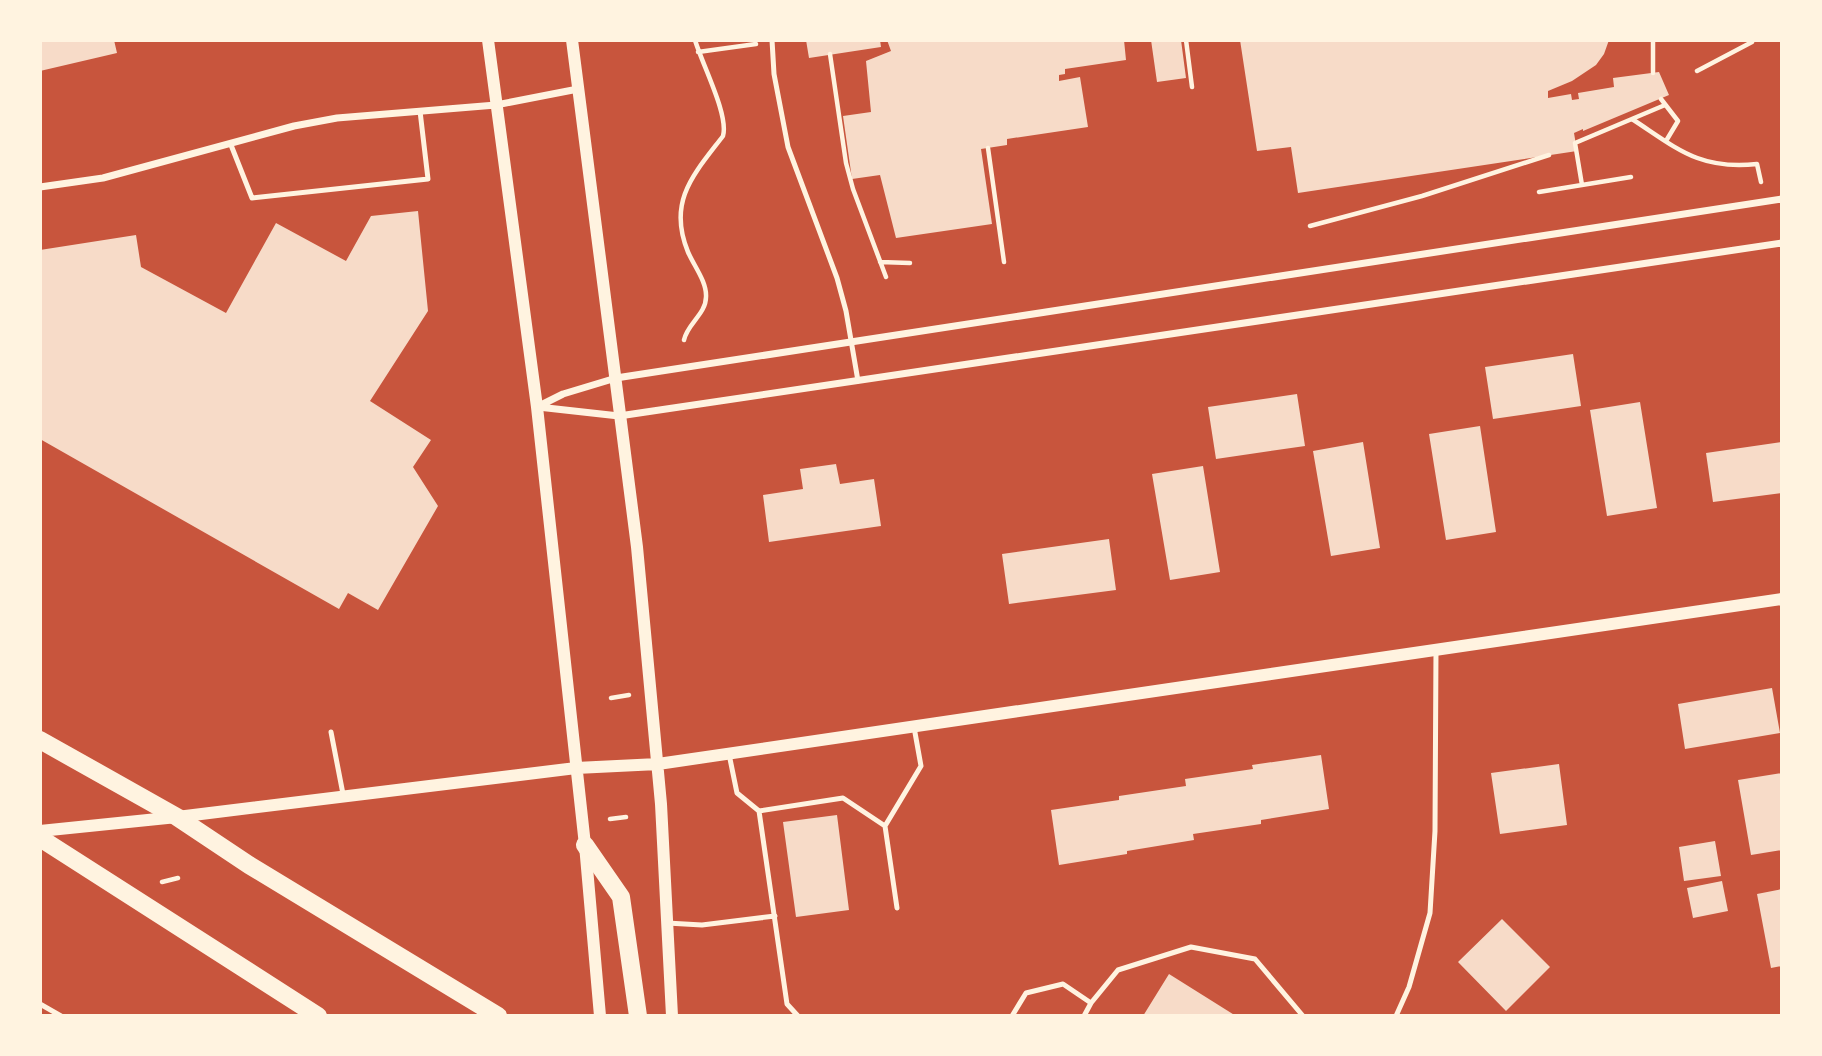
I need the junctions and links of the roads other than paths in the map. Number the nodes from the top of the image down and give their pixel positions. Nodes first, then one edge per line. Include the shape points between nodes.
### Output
1 (488, 40) edge
2 (572, 40) edge
3 (772, 40) edge
4 (578, 89) junction
5 (496, 105) junction
6 (420, 111) junction
7 (231, 145) junction
8 (40, 187) edge
9 (1782, 199) edge
10 (1782, 243) edge
11 (852, 342) junction
12 (616, 378) junction
13 (858, 381) junction
14 (537, 407) junction
15 (619, 416) junction
16 (1782, 599) edge
17 (1436, 649) junction
18 (914, 726) junction
19 (331, 732) dead end
20 (40, 740) edge
21 (729, 753) junction
22 (658, 764) junction
23 (576, 768) junction
24 (344, 797) junction
25 (759, 811) junction
26 (177, 817) junction
27 (885, 826) junction
28 (40, 831) edge
29 (40, 838) edge
30 (585, 845) junction
31 (897, 908) dead end
32 (775, 916) junction
33 (667, 923) junction
34 (1091, 1003) junction
35 (40, 1004) edge
36 (61, 1016) edge
37 (318, 1016) edge
38 (498, 1016) edge
39 (600, 1016) edge
40 (638, 1016) edge
41 (672, 1016) edge
42 (798, 1016) edge
43 (1012, 1016) edge
44 (1084, 1016) edge
45 (1303, 1016) edge
46 (1396, 1016) edge

1 - 5 street
2 - 4 street
3 - 11 lane via 788,147 837,278
4 - 5 street
4 - 12 street
5 - 6 street
5 - 14 street
6 - 7 street via 337,118
6 - 7 lane via 428,179 252,198
7 - 8 street via 103,178
9 - 11 street
10 - 13 street
11 - 12 street
11 - 13 lane
12 - 14 street
12 - 15 street
13 - 15 street
14 - 15 street
14 - 23 street
15 - 22 street
16 - 17 street
17 - 18 street
17 - 46 lane via 1430,913
18 - 21 street
18 - 27 lane via 921,766
19 - 24 lane
20 - 26 main road
21 - 22 street
21 - 25 lane via 737,793
22 - 23 street
22 - 33 street
23 - 24 street
23 - 30 street
24 - 26 street
25 - 27 lane via 843,798
25 - 32 lane
26 - 28 street
26 - 38 main road
27 - 31 lane
29 - 37 main road
30 - 39 street
30 - 40 main road via 621,897
32 - 33 lane via 702,925
32 - 42 lane via 787,1004
33 - 41 street
34 - 43 lane via 1063,984 1026,993
34 - 44 lane
34 - 45 lane via 1118,970 1191,947 1255,959
35 - 36 lane

